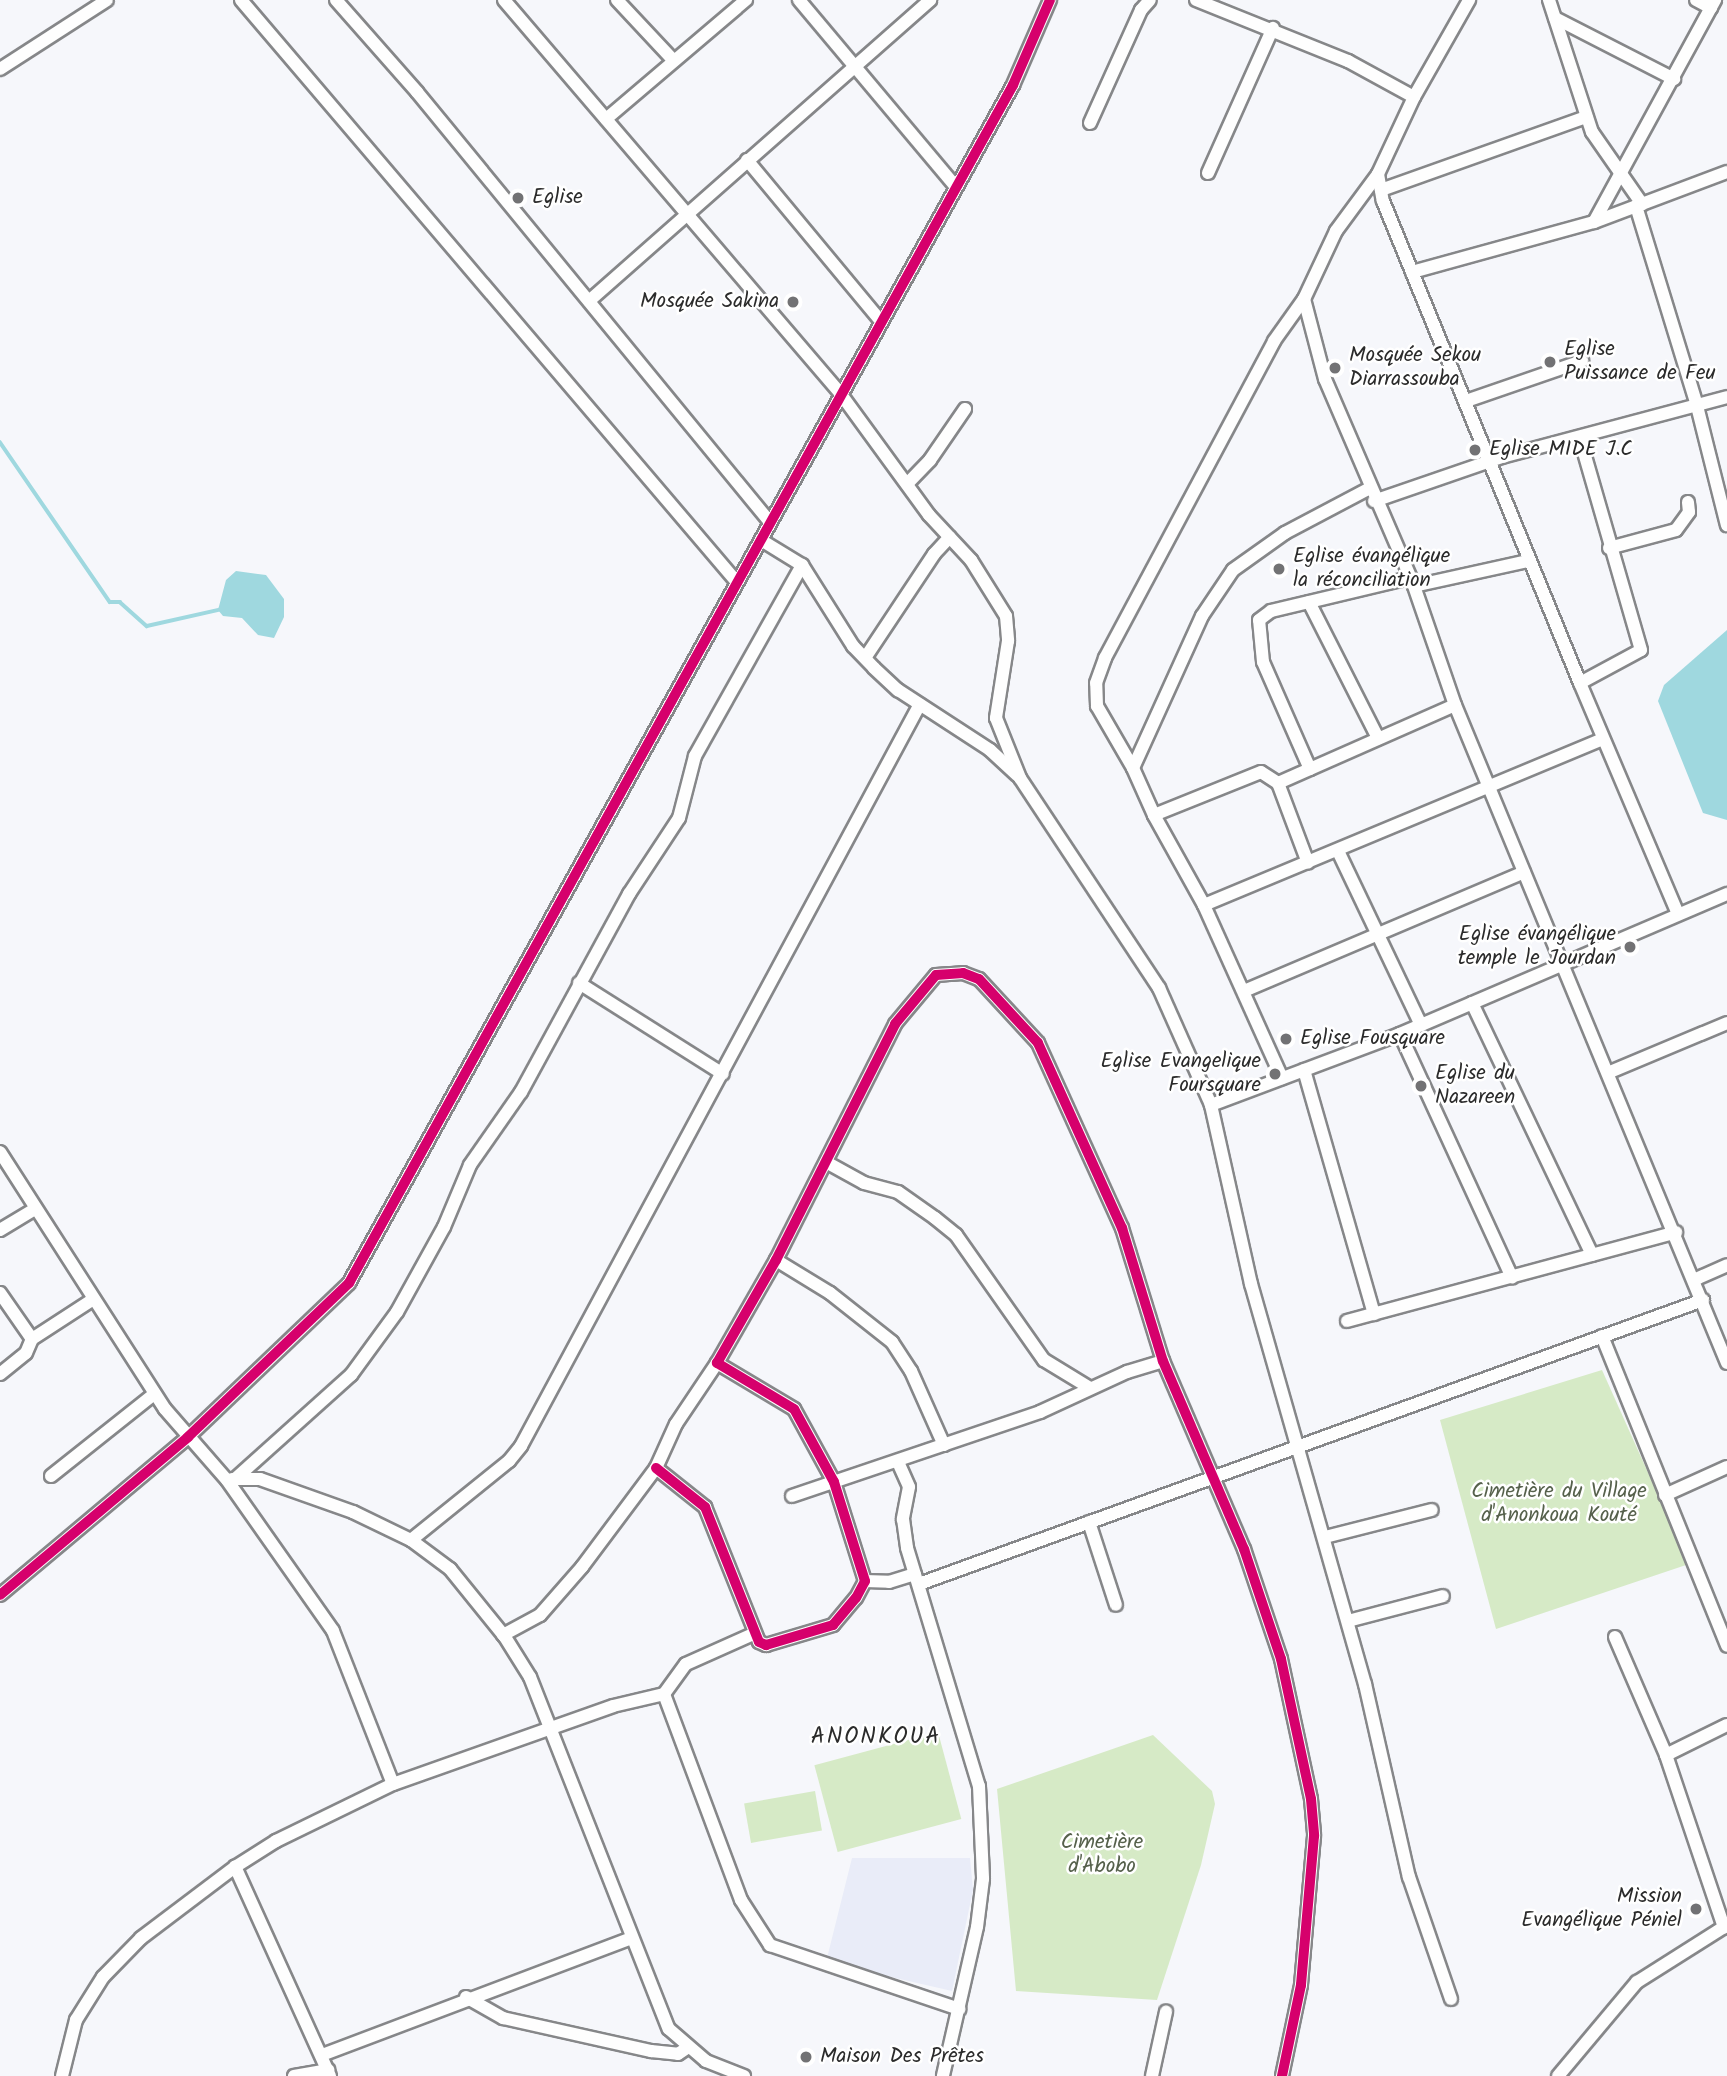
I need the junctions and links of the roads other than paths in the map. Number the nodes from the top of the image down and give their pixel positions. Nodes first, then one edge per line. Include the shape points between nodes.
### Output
1 (107, 0) edge
2 (241, 0) edge
3 (336, 0) edge
4 (504, 0) edge
5 (617, 0) edge
6 (746, 0) edge
7 (799, 0) edge
8 (930, 0) edge
9 (1050, 0) edge
10 (1150, 0) edge
11 (1196, 0) edge
12 (1469, 0) edge
13 (1549, 0) edge
14 (1696, 0) edge
15 (1713, 4) edge
16 (1555, 18) junction
17 (1273, 28) junction
18 (674, 61) junction
19 (854, 66) junction
20 (0, 69) edge
21 (1674, 79) junction
22 (1414, 97) junction
23 (1586, 117) junction
24 (606, 119) junction
25 (1090, 123) dead end
26 (747, 160) junction
27 (1620, 172) junction
28 (1727, 172) edge
29 (1208, 173) dead end
30 (1378, 174) junction
31 (954, 185) junction
32 (1381, 190) junction
33 (1639, 205) junction
34 (687, 214) junction
35 (1594, 222) junction
36 (1412, 272) junction
37 (1304, 299) junction
38 (589, 300) junction
39 (880, 320) junction
40 (1582, 361) dead end
41 (840, 393) junction
42 (1727, 397) edge
43 (1466, 401) junction
44 (1698, 406) junction
45 (965, 410) dead end
46 (1580, 438) junction
47 (1491, 461) junction
48 (907, 484) junction
49 (1368, 489) junction
50 (1374, 501) junction
51 (1688, 502) dead end
52 (769, 521) junction
53 (1727, 525) edge
54 (950, 537) junction
55 (761, 540) junction
56 (1609, 548) junction
57 (1528, 561) junction
58 (802, 565) junction
59 (736, 581) junction
60 (1412, 582) junction
61 (1309, 602) junction
62 (865, 658) junction
63 (1580, 683) junction
64 (920, 704) junction
65 (1455, 705) junction
66 (1378, 738) junction
67 (1603, 739) junction
68 (1133, 768) junction
69 (1310, 769) junction
70 (1020, 778) junction
71 (1278, 783) junction
72 (1490, 790) junction
73 (1154, 815) junction
74 (1338, 851) junction
75 (1308, 863) junction
76 (1524, 872) junction
77 (1727, 894) edge
78 (1204, 905) junction
79 (1678, 914) junction
80 (1378, 934) junction
81 (1563, 964) junction
82 (579, 984) junction
83 (1244, 991) junction
84 (1472, 1003) junction
85 (1727, 1023) edge
86 (1421, 1025) junction
87 (1400, 1034) junction
88 (1304, 1070) junction
89 (1610, 1072) junction
90 (723, 1074) junction
91 (1282, 1078) junction
92 (1211, 1105) junction
93 (0, 1152) edge
94 (826, 1161) junction
95 (33, 1210) junction
96 (0, 1230) edge
97 (1676, 1232) junction
98 (1592, 1255) junction
99 (776, 1261) junction
100 (1727, 1265) edge
101 (1512, 1277) junction
102 (1696, 1279) junction
103 (0, 1293) edge
104 (92, 1300) junction
105 (1703, 1300) junction
106 (1374, 1314) junction
107 (1347, 1321) dead end
108 (1602, 1336) junction
109 (32, 1339) junction
110 (1163, 1361) junction
111 (717, 1363) junction
112 (1727, 1363) edge
113 (0, 1374) edge
114 (1090, 1388) junction
115 (154, 1394) junction
116 (188, 1437) junction
117 (944, 1445) junction
118 (1300, 1446) junction
119 (898, 1462) junction
120 (1727, 1467) edge
121 (656, 1468) junction
122 (51, 1476) dead end
123 (1213, 1477) junction
124 (231, 1480) junction
125 (834, 1482) junction
126 (1665, 1495) junction
127 (792, 1496) dead end
128 (1432, 1510) dead end
129 (1089, 1522) junction
130 (1325, 1537) junction
131 (411, 1540) junction
132 (917, 1579) junction
133 (865, 1581) junction
134 (0, 1595) edge
135 (1443, 1596) dead end
136 (1116, 1605) dead end
137 (1348, 1621) junction
138 (753, 1634) junction
139 (503, 1635) junction
140 (1615, 1637) dead end
141 (1727, 1646) edge
142 (664, 1694) junction
143 (1727, 1726) edge
144 (553, 1728) junction
145 (1666, 1755) junction
146 (393, 1784) junction
147 (235, 1867) junction
148 (1726, 1926) edge
149 (631, 1938) junction
150 (466, 1997) junction
151 (1451, 1999) dead end
152 (959, 2009) junction
153 (1166, 2012) dead end
154 (687, 2048) junction
155 (322, 2055) junction
156 (329, 2073) edge
157 (62, 2076) edge
158 (293, 2076) edge
159 (744, 2076) edge
160 (943, 2076) edge
161 (1152, 2076) edge
162 (1282, 2076) edge
163 (1558, 2076) edge

1 - 20 street
2 - 59 street
3 - 38 street
4 - 24 street
5 - 18 street
6 - 18 street
7 - 19 street
8 - 19 street
9 - 31 street via 1013,85
10 - 25 street via 1141,10
11 - 17 street
12 - 22 street
13 - 16 street
14 - 15 street
15 - 21 street
16 - 21 street
16 - 23 street
17 - 22 street
17 - 29 street
18 - 24 street
19 - 26 street
19 - 31 street
21 - 27 street
22 - 30 street
23 - 27 street via 1603,152
23 - 32 street
24 - 34 street
26 - 34 street
26 - 39 street
27 - 33 street
27 - 35 street
28 - 33 street
30 - 32 street
30 - 37 street via 1336,231
31 - 39 street
32 - 36 street
33 - 35 street
33 - 44 street
34 - 38 street
34 - 41 street
35 - 36 street
36 - 43 street
37 - 49 street via 1336,414
37 - 68 street via 1274,341 1096,683 1097,706
38 - 52 street
39 - 41 street
40 - 43 street
41 - 48 street
41 - 52 street
42 - 44 street
43 - 47 street
44 - 46 street
44 - 53 street
45 - 48 street
46 - 47 street
46 - 56 street
47 - 50 street
47 - 57 street
48 - 54 street
49 - 50 street
49 - 68 street via 1274,540 1233,570 1202,616
50 - 60 street
51 - 56 street via 1689,512 1676,530
52 - 55 street
54 - 62 street
54 - 70 street via 971,560 1006,616 1008,641 996,718
55 - 58 street
55 - 59 street
56 - 63 street via 1640,650
57 - 60 street
57 - 63 street
58 - 62 street
58 - 82 street via 695,756 678,818
59 - 116 street via 349,1283
60 - 61 street
60 - 65 street
61 - 66 street
61 - 69 street via 1264,614 1258,635 1282,713
62 - 64 street
63 - 67 street
64 - 70 street via 990,750
64 - 90 street
65 - 66 street
65 - 72 street
66 - 69 street
67 - 72 street
67 - 79 street
68 - 73 street
69 - 71 street
70 - 92 street via 1159,988
71 - 73 street via 1261,772
71 - 75 street
72 - 74 street
72 - 76 street
73 - 78 street
74 - 75 street
74 - 80 street
75 - 78 street
76 - 80 street
76 - 81 street
77 - 79 street
78 - 83 street
79 - 81 street
80 - 83 street
80 - 86 street
81 - 84 street
81 - 89 street
82 - 90 street
82 - 124 street via 521,1092 470,1165 444,1227 397,1312 351,1376
83 - 91 street
84 - 86 street
84 - 98 street
85 - 89 street
86 - 87 street
87 - 88 street
87 - 101 street
88 - 91 street
88 - 106 street
89 - 97 street
90 - 131 street via 521,1446 509,1461
91 - 92 street
92 - 118 street via 1251,1284
93 - 95 street
94 - 99 street
94 - 110 street via 895,1024 928,982 949,972 979,979 1038,1042 1122,1228
94 - 114 street via 864,1183 898,1192 956,1235 1044,1360
95 - 96 street
95 - 104 street
97 - 98 street
97 - 102 street
98 - 101 street
99 - 111 street
99 - 117 street via 830,1293 892,1342 911,1371
100 - 102 street
101 - 106 street
102 - 105 street
103 - 109 street
104 - 109 street
104 - 115 street
105 - 108 street
105 - 112 street
106 - 107 street
108 - 118 street
108 - 126 street
109 - 113 street via 26,1353
110 - 114 street
110 - 123 street
111 - 121 street via 676,1424
111 - 125 street via 794,1409
114 - 117 street via 1059,1404
115 - 116 street
115 - 122 street
116 - 124 street
116 - 134 street
117 - 119 street
118 - 123 street
118 - 130 street
119 - 125 street
119 - 132 street via 909,1486 903,1529
120 - 126 street
121 - 138 street via 705,1507 738,1583
121 - 139 street via 540,1615
123 - 129 street
123 - 162 street via 1244,1549 1281,1659 1311,1799 1311,1895 1301,1985
124 - 131 street via 271,1483 354,1512
124 - 146 street via 333,1632
125 - 127 street
125 - 133 street
126 - 141 street
128 - 130 street
129 - 132 street
129 - 136 street
130 - 137 street
131 - 139 street via 439,1558
132 - 133 street
132 - 152 street via 979,1786 983,1879
133 - 138 street via 833,1625 766,1645
135 - 137 street
137 - 151 street via 1409,1877
138 - 142 street via 685,1664
139 - 144 street via 530,1677
140 - 145 street
142 - 144 street
142 - 152 street via 741,1900 770,1945
143 - 145 street
144 - 146 street
144 - 149 street
145 - 148 street
146 - 147 street via 276,1841
147 - 155 street
147 - 157 street via 141,1938 103,1977 76,2020
148 - 163 street via 1637,1982
149 - 150 street
149 - 154 street via 669,2029
150 - 154 street via 517,2021 651,2051 678,2054
150 - 155 street
152 - 160 street
153 - 161 street
154 - 159 street
155 - 156 street
156 - 158 street

